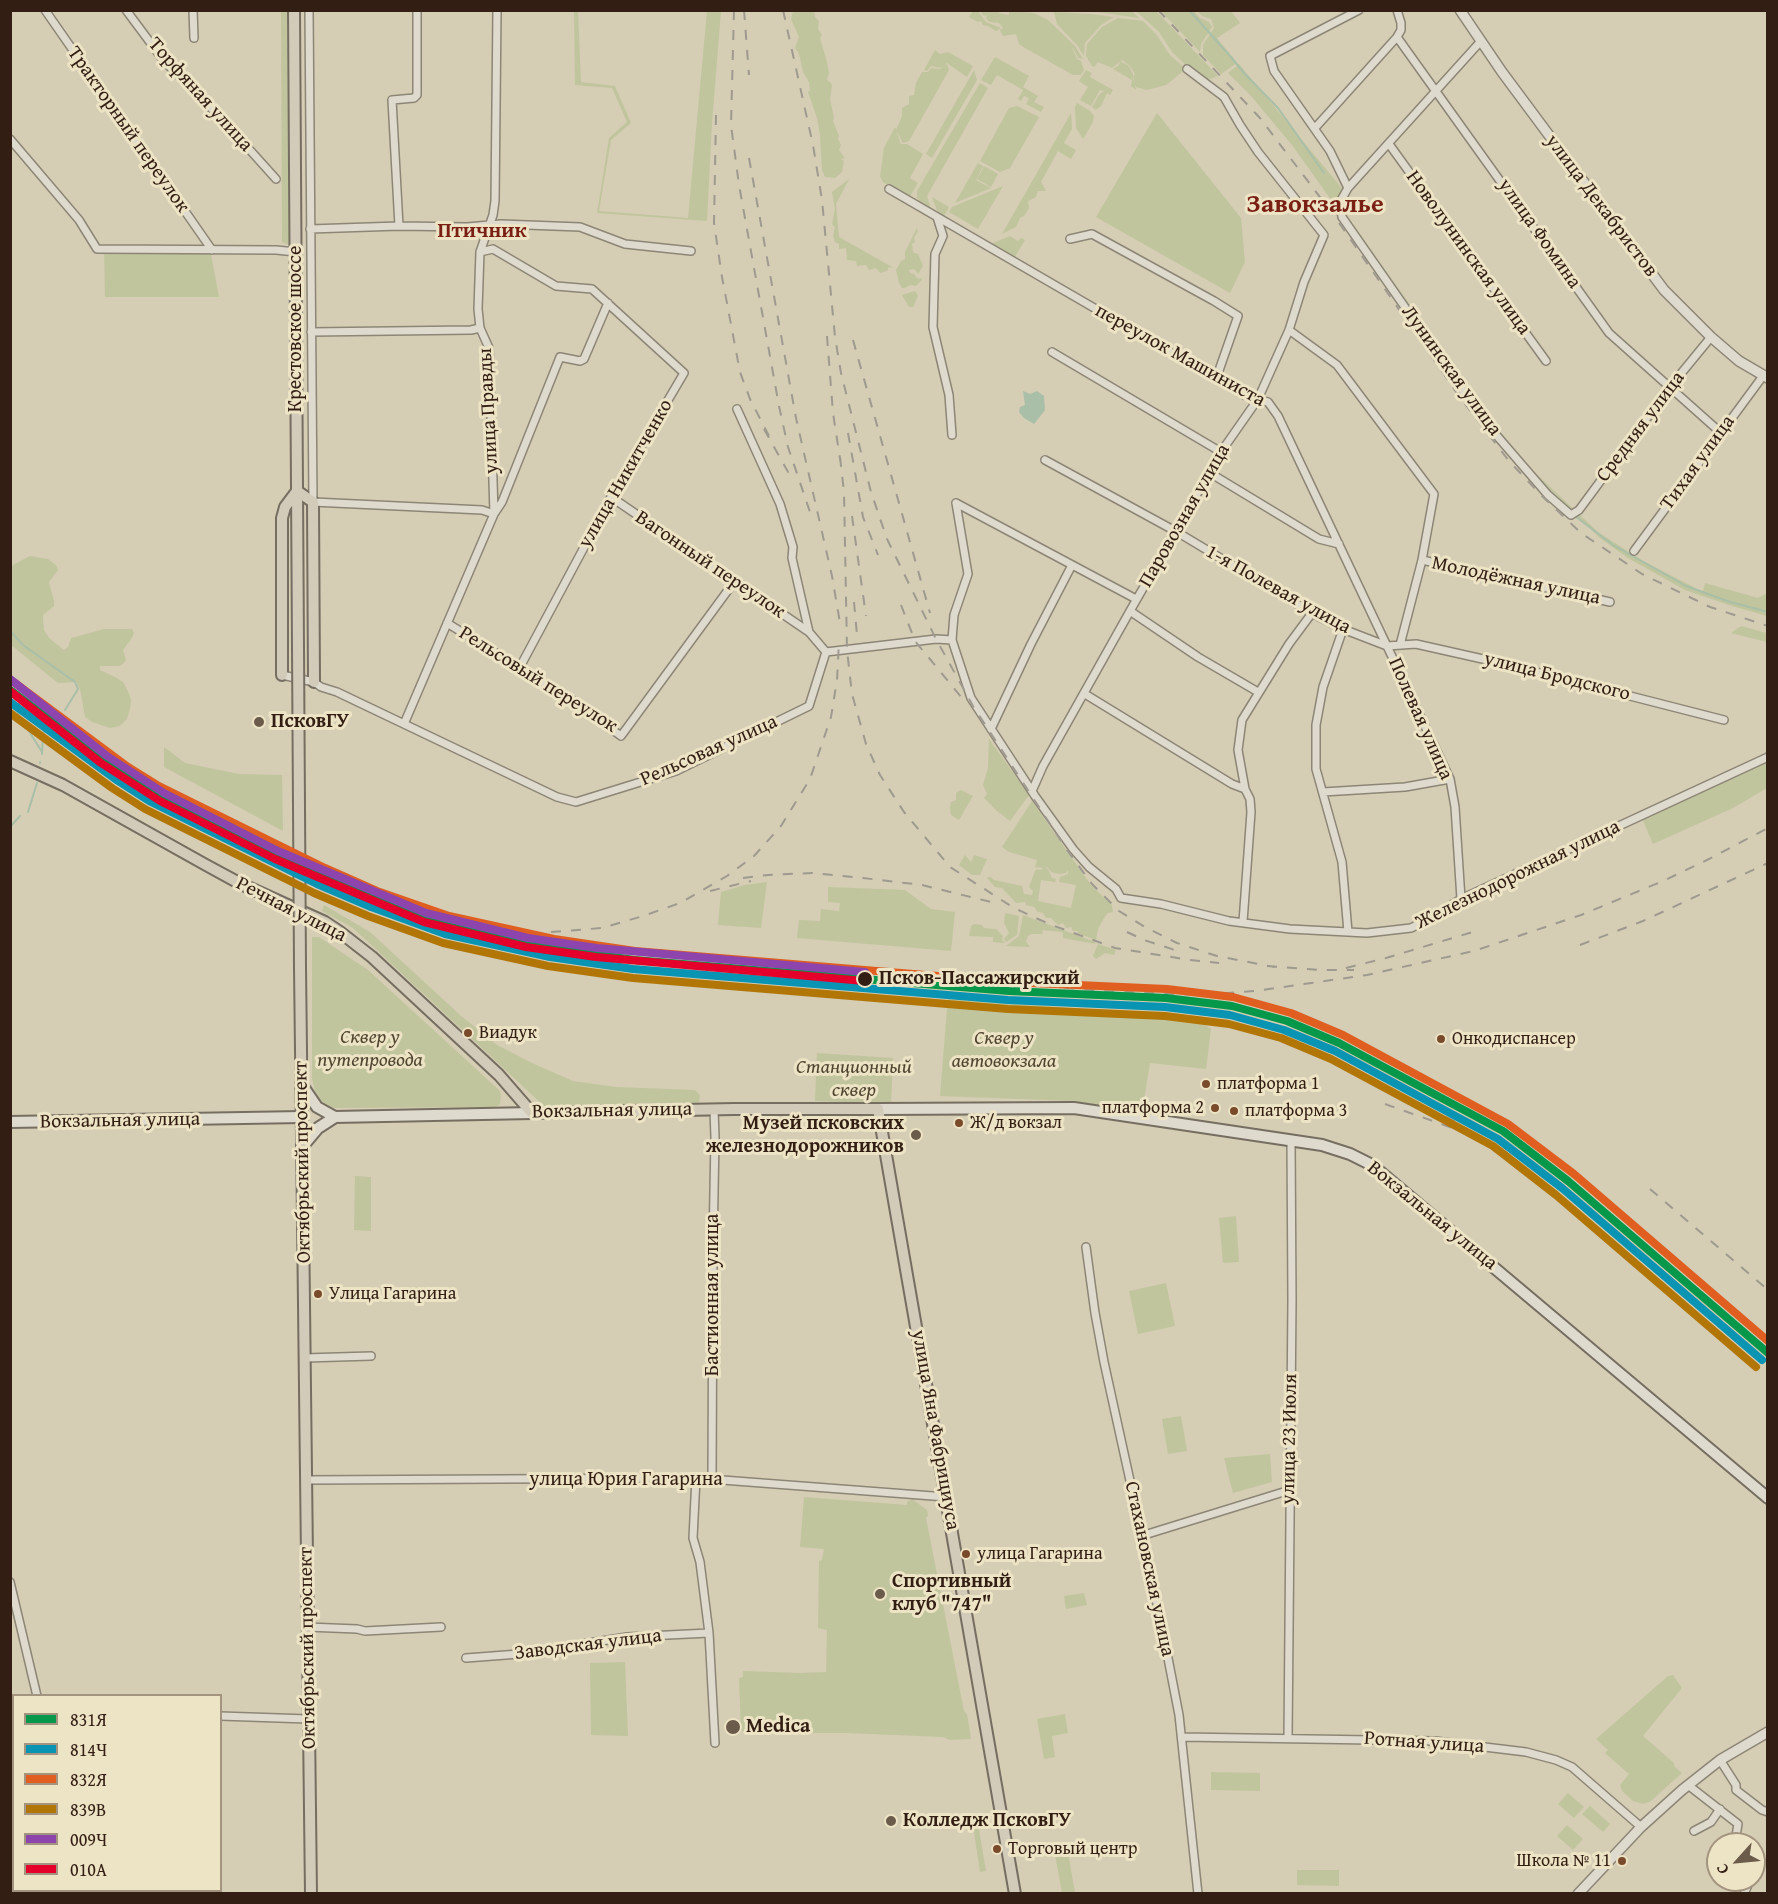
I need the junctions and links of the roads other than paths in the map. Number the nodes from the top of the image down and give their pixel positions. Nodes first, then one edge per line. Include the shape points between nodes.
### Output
1 (45, 10) edge
2 (126, 10) edge
3 (193, 10) edge
4 (294, 10) edge
5 (309, 10) edge
6 (417, 10) edge
7 (497, 10) edge
8 (1359, 10) edge
9 (1396, 10) edge
10 (1460, 10) edge
11 (1397, 37) junction
12 (194, 38) dead end
13 (1481, 41) junction
14 (1187, 69) dead end
15 (1436, 89) junction
16 (1315, 128) junction
17 (10, 139) edge
18 (1389, 144) junction
19 (276, 179) dead end
20 (1348, 188) junction
21 (888, 189) dead end
22 (937, 217) junction
23 (399, 226) junction
24 (488, 226) junction
25 (310, 229) junction
26 (1070, 239) dead end
27 (212, 250) junction
28 (691, 251) dead end
29 (296, 252) junction
30 (480, 252) junction
31 (608, 303) junction
32 (480, 328) junction
33 (1289, 330) junction
34 (311, 332) junction
35 (1711, 337) junction
36 (1052, 352) dead end
37 (1546, 361) dead end
38 (1765, 377) edge
39 (1216, 379) junction
40 (1670, 387) junction
41 (1258, 399) junction
42 (736, 409) dead end
43 (1720, 432) junction
44 (952, 435) dead end
45 (1221, 452) junction
46 (1045, 460) dead end
47 (1210, 473) junction
48 (297, 491) junction
49 (610, 497) junction
50 (313, 502) junction
51 (494, 514) junction
52 (1571, 515) joint
53 (1177, 532) junction
54 (1339, 544) junction
55 (1634, 551) dead end
56 (1422, 560) junction
57 (1072, 565) junction
58 (734, 582) junction
59 (1136, 599) junction
60 (1611, 602) dead end
61 (1130, 611) junction
62 (1312, 613) junction
63 (447, 623) junction
64 (1342, 628) junction
65 (809, 632) junction
66 (952, 640) junction
67 (1400, 645) junction
68 (1387, 646) junction
69 (298, 647) joint
70 (826, 652) junction
71 (520, 667) junction
72 (282, 675) joint
73 (314, 682) junction
74 (1258, 692) junction
75 (1085, 694) junction
76 (1724, 720) dead end
77 (404, 724) junction
78 (991, 729) junction
79 (1767, 757) edge
80 (10, 761) edge
81 (1450, 779) junction
82 (1245, 789) junction
83 (1032, 791) junction
84 (1323, 792) junction
85 (1461, 899) junction
86 (1243, 922) junction
87 (1348, 932) junction
88 (302, 1085) junction
89 (878, 1108) junction
90 (714, 1110) junction
91 (532, 1113) junction
92 (302, 1117) junction
93 (335, 1117) junction
94 (10, 1122) edge
95 (1291, 1140) junction
96 (302, 1147) junction
97 (1086, 1246) dead end
98 (371, 1356) dead end
99 (305, 1358) junction
100 (696, 1478) junction
101 (712, 1479) junction
102 (306, 1480) junction
103 (1290, 1490) junction
104 (946, 1497) junction
105 (1767, 1498) edge
106 (1141, 1536) junction
107 (10, 1582) edge
108 (13, 1602) edge
109 (307, 1627) junction
110 (441, 1627) dead end
111 (709, 1633) junction
112 (466, 1658) dead end
113 (37, 1694) edge
114 (222, 1716) edge
115 (308, 1719) junction
116 (1767, 1732) edge
117 (1182, 1737) junction
118 (1288, 1738) junction
119 (715, 1743) dead end
120 (1720, 1760) junction
121 (1688, 1785) junction
122 (1720, 1809) junction
123 (1767, 1812) edge
124 (1641, 1827) junction
125 (1694, 1831) dead end
126 (1737, 1832) edge
127 (310, 1893) edge
128 (1015, 1893) edge
129 (1198, 1893) edge
130 (1578, 1893) edge

1 - 27 street, Тракторный переулок
2 - 19 street, Торфяная улица via 164,61
3 - 12 street
4 - 29 main road, Крестовское шоссе
5 - 25 street
6 - 23 street via 417,95 392,100
7 - 24 street, улица Правды via 495,201
8 - 16 street via 1270,56 1274,71
9 - 11 street via 1401,23
10 - 13 street, улица Декабристов
11 - 15 street, улица Фомина
11 - 16 street
13 - 15 street
13 - 35 street, улица Декабристов via 1648,271
14 - 33 street, Паровозная улица via 1224,97 1258,152 1324,235
15 - 18 street
15 - 40 street, улица Фомина via 1610,333
16 - 20 street
17 - 27 street via 79,220 97,249
18 - 20 street
18 - 37 street, Новолунинская улица
20 - 52 street, Лунинская улица via 1340,202 1342,216 1485,422 1548,495
21 - 22 street, переулок Машиниста
22 - 39 street, переулок Машиниста
22 - 44 street via 943,236 935,254 933,327 949,395
23 - 24 street
23 - 25 street
24 - 28 street via 580,227 625,243
24 - 30 street, улица Правды
25 - 34 street
26 - 39 street via 1092,234 1238,316
27 - 29 street
29 - 48 main road, Крестовское шоссе
30 - 31 street via 493,249 556,286 592,289
30 - 32 street, улица Правды
31 - 49 street, улица Никитченко via 684,372
31 - 51 street via 584,359 560,357
32 - 34 street
32 - 51 street, улица Правды via 489,348
33 - 41 street, Паровозная улица
33 - 56 street, Молодёжная улица via 1337,365 1434,494
34 - 50 street
35 - 38 street, улица Декабристов
35 - 40 street, Средняя улица
36 - 45 street
38 - 43 street, Тихая улица
39 - 41 street, переулок Машиниста
40 - 43 street, улица Фомина
40 - 52 street, Средняя улица via 1579,510
41 - 45 street, Паровозная улица
41 - 54 street, переулок Машиниста via 1268,402 1278,416
42 - 65 street via 780,504 793,547 792,558
43 - 55 street, Тихая улица
45 - 47 street, Паровозная улица
46 - 53 street, 1-я Полевая улица
47 - 53 street, Паровозная улица
47 - 54 street via 1319,539
48 - 50 main road
48 - 69 main road, Крестовское шоссе
48 - 72 main road via 282,518
49 - 58 street, Вагонный переулок
49 - 71 street, улица Никитченко
50 - 51 street via 482,510
50 - 73 main road
51 - 63 street, улица Правды
53 - 59 street, Паровозная улица
53 - 62 street, 1-я Полевая улица
54 - 68 street, переулок Машиниста
56 - 60 street, Молодёжная улица
56 - 67 street
57 - 59 street
57 - 66 street via 956,503 968,574 954,615
57 - 78 street
58 - 65 street, Вагонный переулок
58 - 71 street, Рельсовый переулок via 621,736
59 - 61 street, Паровозная улица
61 - 74 street
61 - 75 street, Паровозная улица
62 - 64 street, 1-я Полевая улица
62 - 74 street
63 - 71 street, Рельсовый переулок
63 - 77 street, улица Правды
64 - 68 street, 1-я Полевая улица
64 - 84 street via 1323,687 1316,725 1316,769
65 - 70 street
66 - 70 street
66 - 78 street, Железнодорожная улица via 971,698
67 - 68 street, улица Бродского
67 - 76 street, улица Бродского via 1416,644 1505,664
68 - 81 street, Полевая улица
69 - 88 main road, Октябрьский проспект, bridge
70 - 77 street, Рельсовая улица via 809,706 676,771 576,802 556,797
72 - 73 street, Рельсовая улица
73 - 77 street, Рельсовая улица
74 - 82 street via 1242,720 1239,734
75 - 82 street
75 - 83 street, Паровозная улица
78 - 83 street, Железнодорожная улица
79 - 85 street, Железнодорожная улица
80 - 91 main road, Речная улица via 63,785 241,884 340,932 484,1061
81 - 84 street via 1405,787
81 - 85 street, Полевая улица
82 - 86 street via 1251,812
83 - 86 street, Железнодорожная улица via 1073,849 1121,898
84 - 87 street via 1342,862
85 - 87 street, Железнодорожная улица via 1411,928
86 - 87 street, Железнодорожная улица
88 - 92 main road, Октябрьский проспект
88 - 93 main road via 317,1107
89 - 90 main road, Вокзальная улица
89 - 95 main road, Вокзальная улица via 1074,1108
89 - 104 main road, улица Яна Фабрициуса
90 - 91 main road, Вокзальная улица
90 - 101 street, Бастионная улица
91 - 93 main road, Вокзальная улица
92 - 94 main road, Вокзальная улица
92 - 96 main road, Октябрьский проспект
93 - 96 main road via 318,1128
95 - 103 street, улица 23 Июля
95 - 105 main road, Вокзальная улица via 1322,1145 1372,1165
96 - 99 main road, Октябрьский проспект
97 - 106 street, Стахановская улица via 1095,1313
98 - 99 street
99 - 102 main road, Октябрьский проспект
100 - 101 street, улица Юрия Гагарина
100 - 102 street, улица Юрия Гагарина
100 - 111 street via 693,1538
101 - 104 street, улица Юрия Гагарина
102 - 109 main road, Октябрьский проспект
103 - 106 street
103 - 118 street, улица 23 Июля
104 - 128 main road, улица Яна Фабрициуса
106 - 117 street, Стахановская улица
107 - 108 street
108 - 113 street
109 - 110 street via 365,1631
109 - 115 main road, Октябрьский проспект
111 - 112 street, Заводская улица via 627,1637
111 - 119 street
114 - 115 street
115 - 127 main road, Октябрьский проспект
116 - 120 street
117 - 118 street, Ротная улица
117 - 129 street, Стахановская улица
118 - 124 street, Ротная улица via 1435,1741 1526,1752 1572,1767
120 - 121 street
120 - 123 street via 1736,1790
121 - 122 street
121 - 124 street
122 - 125 street via 1710,1822
122 - 126 street via 1738,1824
124 - 130 street

